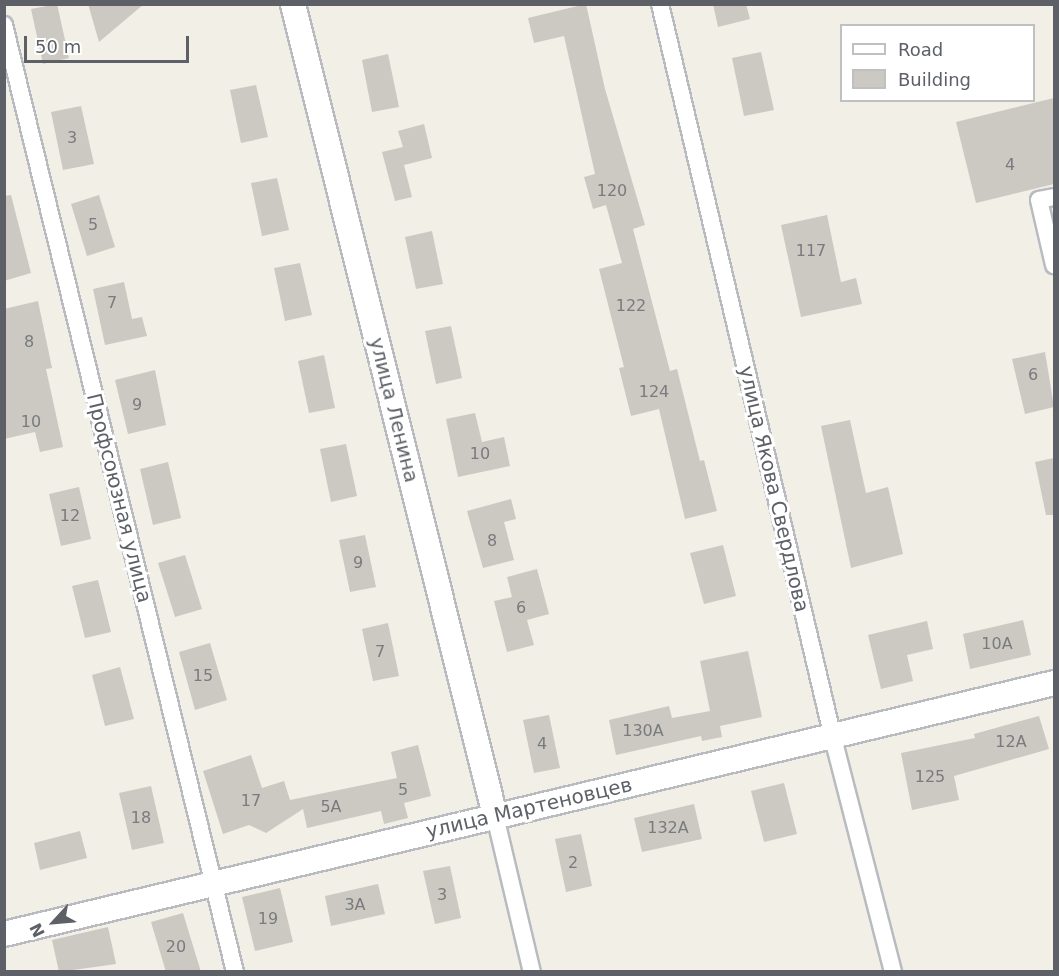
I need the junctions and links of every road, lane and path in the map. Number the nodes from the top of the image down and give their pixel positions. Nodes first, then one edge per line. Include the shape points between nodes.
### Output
1 (293, 4) edge
2 (660, 4) edge
3 (4, 25) edge
4 (1054, 197) edge
5 (1054, 265) edge
6 (1054, 683) edge
7 (833, 738) junction
8 (495, 816) junction
9 (212, 884) junction
10 (4, 934) edge
11 (236, 972) edge
12 (532, 972) edge
13 (893, 972) edge

1 - 8 street, улица Ленина
2 - 7 street, улица Якова Свердлова
3 - 9 street, Профсоюзная улица
4 - 5 street via 1039,200
6 - 7 street, улица Мартеновцев
7 - 8 street, улица Мартеновцев
7 - 13 street, улица Якова Свердлова
8 - 9 street, улица Мартеновцев
8 - 12 street
9 - 10 street, улица Мартеновцев
9 - 11 street, Профсоюзная улица

